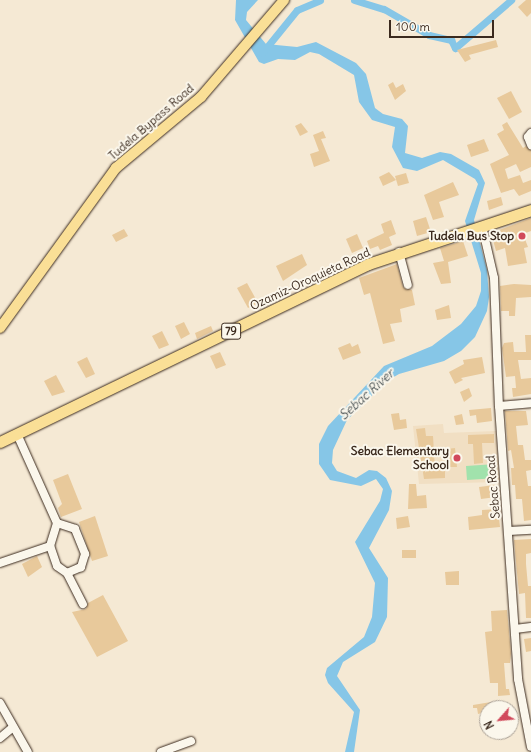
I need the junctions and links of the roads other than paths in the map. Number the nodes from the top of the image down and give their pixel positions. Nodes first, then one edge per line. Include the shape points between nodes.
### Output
1 (284, 0) edge
2 (531, 133) edge
3 (531, 145) edge
4 (531, 210) edge
5 (480, 227) junction
6 (399, 252) junction
7 (408, 285) dead end
8 (0, 328) edge
9 (531, 403) edge
10 (499, 406) junction
11 (17, 434) junction
12 (0, 442) edge
13 (57, 523) junction
14 (531, 530) edge
15 (509, 531) junction
16 (50, 546) junction
17 (0, 563) edge
18 (67, 573) junction
19 (83, 604) dead end
20 (531, 627) edge
21 (515, 629) junction
22 (0, 702) edge
23 (14, 727) junction
24 (0, 738) edge
25 (191, 741) dead end
26 (531, 744) edge
27 (28, 752) edge
28 (161, 752) edge

1 - 8 main road, Tudela Bypass Road via 201,97 116,168
2 - 3 street via 528,137
4 - 5 highway, Ozamiz-Oroquieta Road / 79
5 - 6 highway, Ozamiz-Oroquieta Road / 79
5 - 10 street, Sebac Road via 494,278
6 - 7 street
6 - 11 highway, Ozamiz-Oroquieta Road / 79 via 368,264
9 - 10 street
10 - 15 street, Sebac Road
11 - 12 highway, Ozamiz-Oroquieta Road / 79
11 - 13 street
13 - 16 street
13 - 18 street via 75,528 85,554 81,566
14 - 15 street
15 - 21 street, Sebac Road
16 - 17 street
16 - 18 street via 57,566
18 - 19 street
20 - 21 street
21 - 26 street, Sebac Road via 518,679
22 - 23 street
23 - 24 street
23 - 27 street
25 - 28 street

